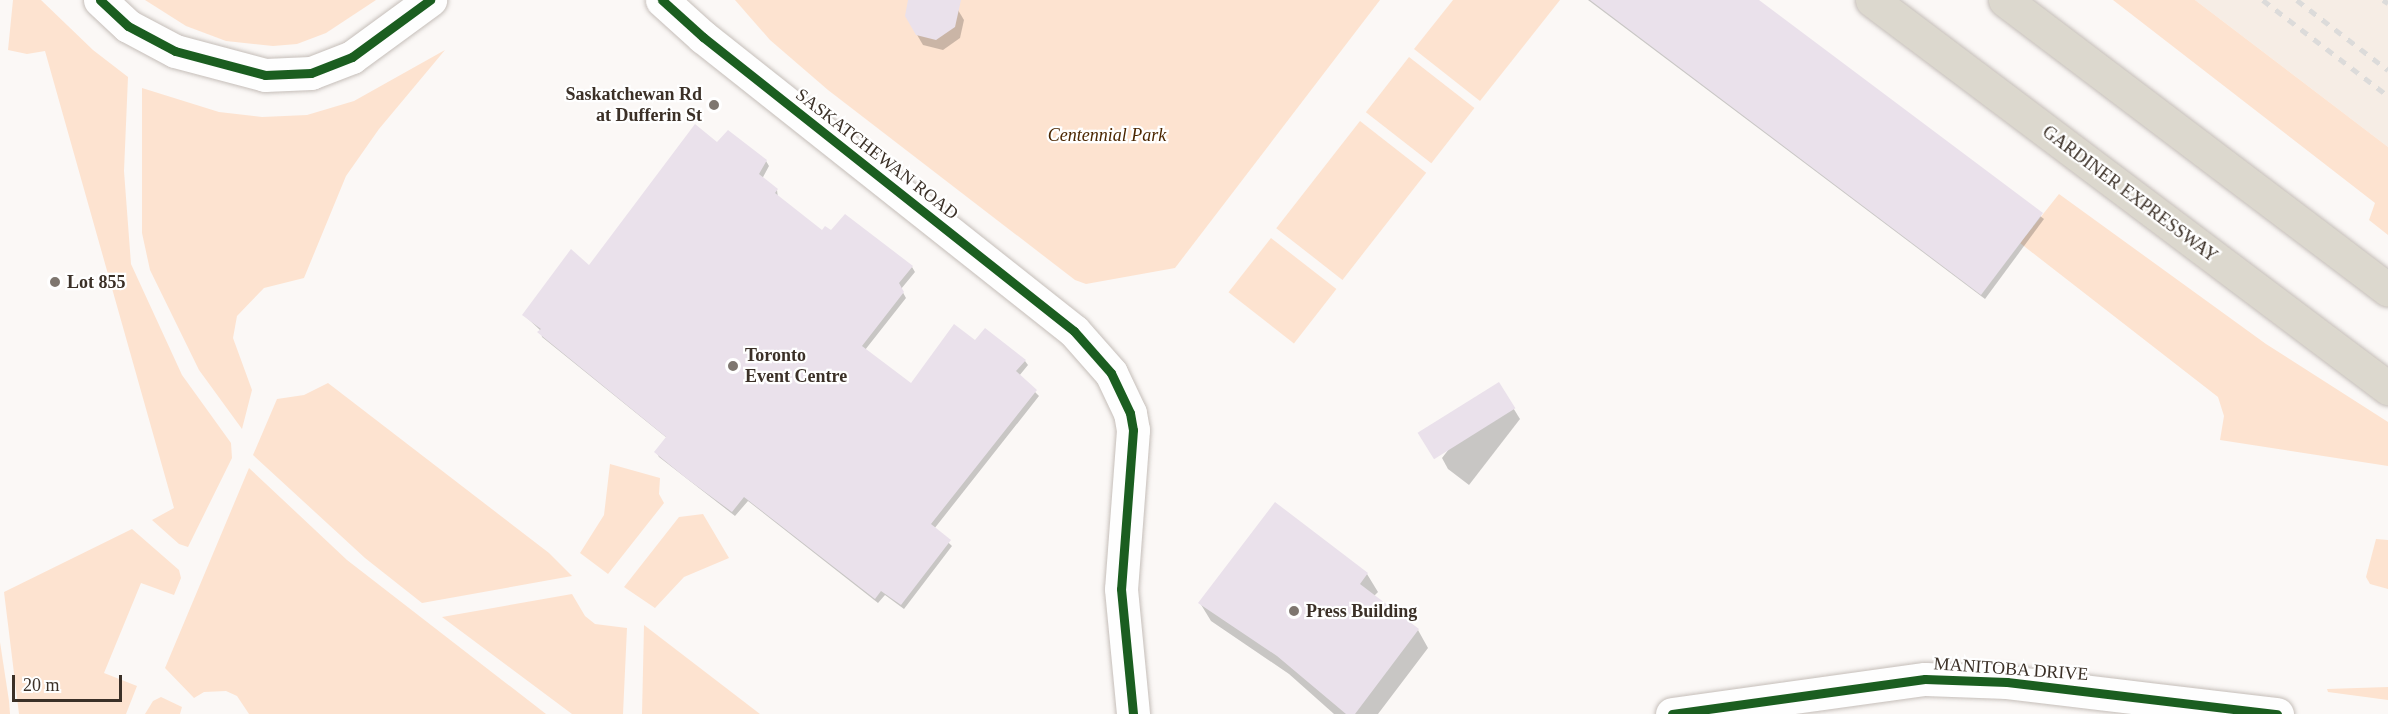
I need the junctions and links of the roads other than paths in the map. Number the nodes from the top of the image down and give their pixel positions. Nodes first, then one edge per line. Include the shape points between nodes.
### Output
1 (100, 0) edge
2 (430, 0) edge
3 (662, 0) edge
4 (1872, 0) edge
5 (2005, 0) edge
6 (2388, 290) edge
7 (2387, 387) edge
8 (1811, 705) edge
9 (1133, 714) edge
10 (1672, 714) edge
11 (2277, 714) edge

1 - 2 street via 128,26 175,51 264,75 311,73 352,57
3 - 9 street, SASKATCHEWAN ROAD via 703,37 1074,330 1111,373 1130,412 1133,430 1121,589
4 - 7 highway, GARDINER EXPRESSWAY
5 - 6 highway
8 - 10 street, MANITOBA DRIVE
8 - 11 street, MANITOBA DRIVE via 1925,679 1996,681

